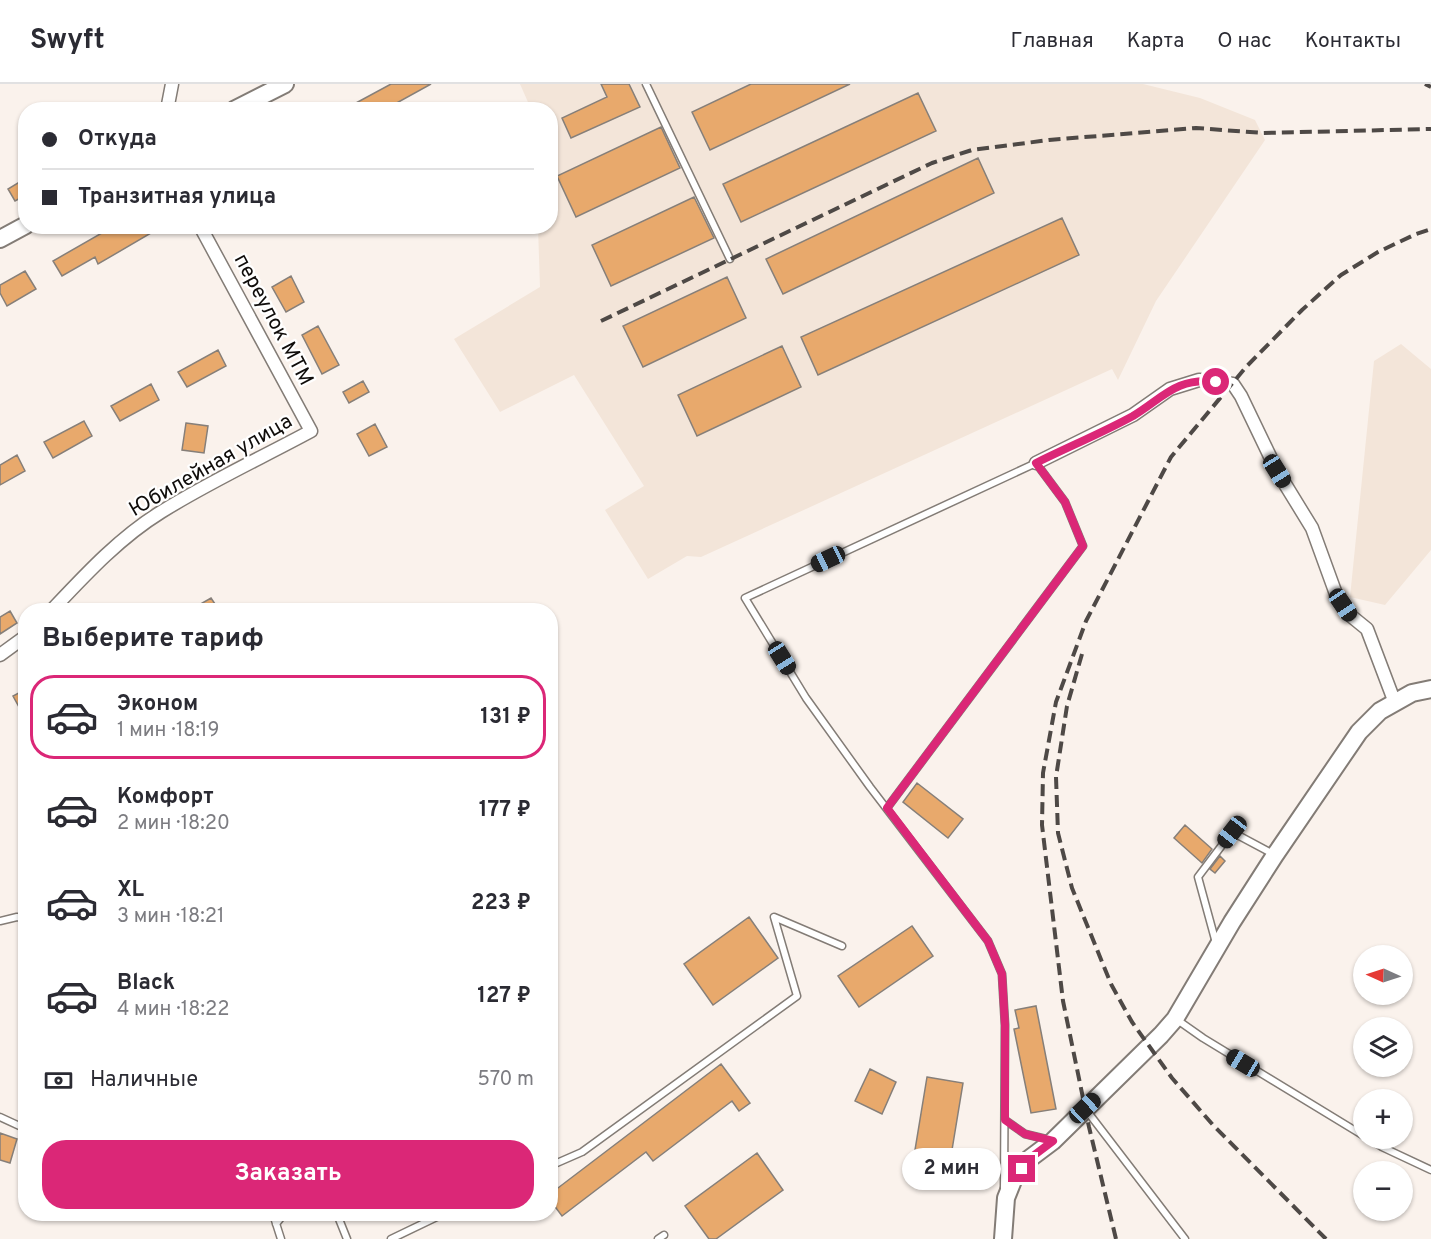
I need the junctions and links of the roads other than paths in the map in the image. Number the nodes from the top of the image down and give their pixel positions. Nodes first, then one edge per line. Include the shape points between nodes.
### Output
1 (172, 84) edge
2 (285, 84) edge
3 (646, 84) edge
4 (169, 102) edge
5 (250, 102) edge
6 (18, 229) edge
7 (204, 234) edge
8 (0, 239) edge
9 (730, 260) dead end
10 (311, 431) joint
11 (1036, 463) junction
12 (59, 603) edge
13 (18, 642) edge
14 (0, 655) edge
15 (1431, 689) edge
16 (1395, 703) junction
17 (887, 808) junction
18 (1275, 855) junction
19 (18, 917) edge
20 (0, 921) edge
21 (842, 946) dead end
22 (1218, 948) junction
23 (1175, 1018) junction
24 (1085, 1108) junction
25 (0, 1117) edge
26 (1005, 1120) junction
27 (18, 1125) edge
28 (1353, 1129) edge
29 (1053, 1141) junction
30 (1386, 1149) edge
31 (558, 1162) edge
32 (1431, 1170) edge
33 (1004, 1216) junction
34 (275, 1221) edge
35 (278, 1221) edge
36 (340, 1221) edge
37 (428, 1221) edge
38 (276, 1224) junction
39 (664, 1235) dead end
40 (281, 1239) edge
41 (346, 1239) edge
42 (391, 1239) edge
43 (658, 1239) edge
44 (1003, 1239) edge
45 (1185, 1239) edge

1 - 4 street
2 - 5 street
3 - 9 lane
6 - 8 street
7 - 10 street, переулок МТМ
10 - 12 street, Юбилейная улица via 160,513 117,545
11 - 16 street via 1133,415 1170,389 1199,380 1233,384 1277,471 1312,528 1336,594 1351,616 1367,629
11 - 17 lane via 1065,502 1083,546
11 - 17 lane via 745,598 806,698
13 - 14 street
15 - 16 street via 1412,693
16 - 18 street via 1380,711 1359,732
17 - 26 lane via 988,941 1002,974
18 - 22 street
18 - 22 lane via 1232,832 1198,877
19 - 20 lane
21 - 31 lane via 774,917 797,996 582,1152
22 - 23 street
23 - 24 street
23 - 28 lane
24 - 29 street
24 - 45 lane
25 - 27 lane
26 - 29 lane via 1025,1134
26 - 33 lane
29 - 33 street via 1029,1159 1014,1178
30 - 32 lane
33 - 44 street
34 - 38 lane
35 - 38 lane
36 - 41 lane
37 - 42 lane
38 - 40 lane
39 - 43 lane

